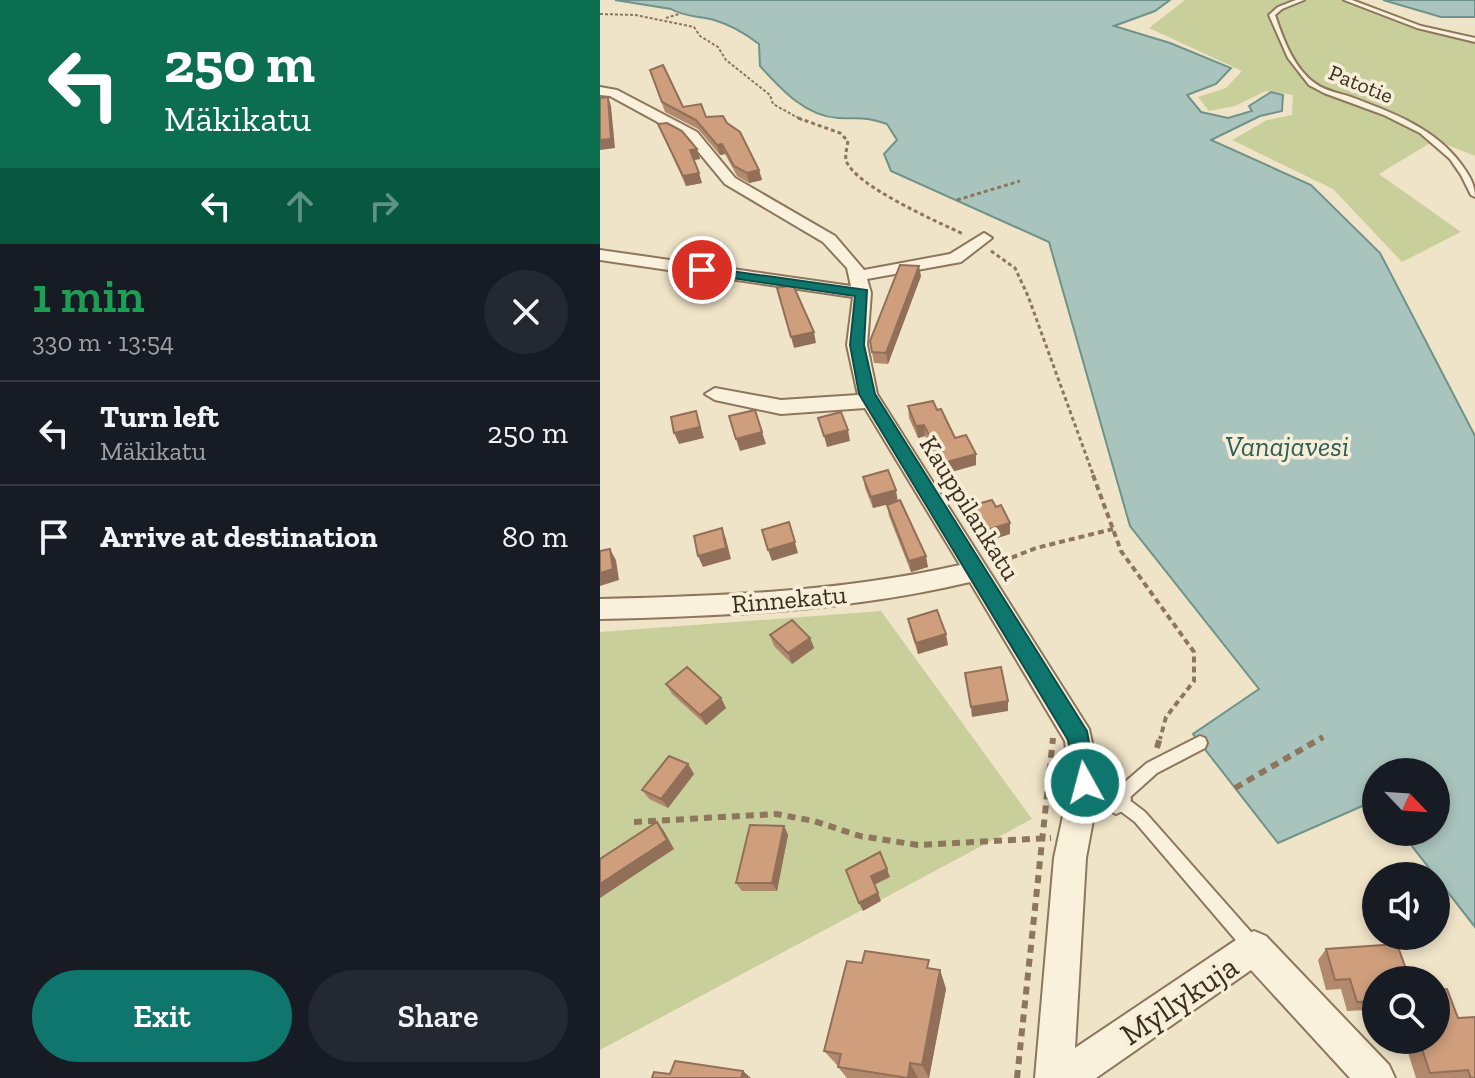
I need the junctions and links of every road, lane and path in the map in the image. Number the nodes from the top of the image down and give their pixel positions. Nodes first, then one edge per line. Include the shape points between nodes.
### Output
1 (1301, 0) edge
2 (1347, 0) edge
3 (600, 14) edge
4 (679, 14) dead end
5 (663, 19) junction
6 (1475, 40) edge
7 (600, 91) edge
8 (1020, 181) dead end
9 (1475, 195) edge
10 (957, 200) dead end
11 (982, 240) junction
12 (600, 255) edge
13 (860, 285) junction
14 (715, 394) dead end
15 (871, 401) junction
16 (1113, 529) junction
17 (976, 571) junction
18 (600, 609) edge
19 (1061, 708) junction
20 (1323, 737) dead end
21 (1200, 743) dead end
22 (1152, 768) junction
23 (1085, 783) junction
24 (1235, 788) dead end
25 (1116, 799) junction
26 (634, 822) dead end
27 (1073, 835) junction
28 (1042, 839) junction
29 (1254, 948) junction
30 (1017, 1078) edge
31 (1054, 1078) edge
32 (1063, 1078) edge
33 (1376, 1078) edge

1 - 9 lane, Patotie via 1272,15 1307,81 1418,125 1468,177
2 - 6 lane via 1419,27
3 - 5 path
4 - 5 path
5 - 11 path via 694,27 770,95 773,104 806,123 840,133 848,141 846,159 854,174 901,204
7 - 13 street via 692,135 730,181 829,239 855,267
8 - 10 path
11 - 13 street via 955,258
11 - 16 path via 1015,268 1028,296
12 - 13 street
13 - 15 street, Kauppilankatu via 857,345
14 - 15 street via 781,407
15 - 17 street, Kauppilankatu
16 - 17 path via 1036,548
16 - 22 path via 1121,551 1194,652 1194,681 1166,717
17 - 18 street, Rinnekatu via 897,591
17 - 19 street, Kauppilankatu
19 - 23 street, Kauppilankatu via 1079,738
19 - 28 path via 1050,747
20 - 24 path
21 - 22 lane
22 - 25 lane
23 - 25 street
23 - 27 street, Kauppilankatu
25 - 29 lane via 1140,817
26 - 28 path via 776,814 918,845
27 - 28 path
27 - 31 street, Kauppilankatu
28 - 30 path
29 - 32 street, Myllykuja
29 - 33 street

